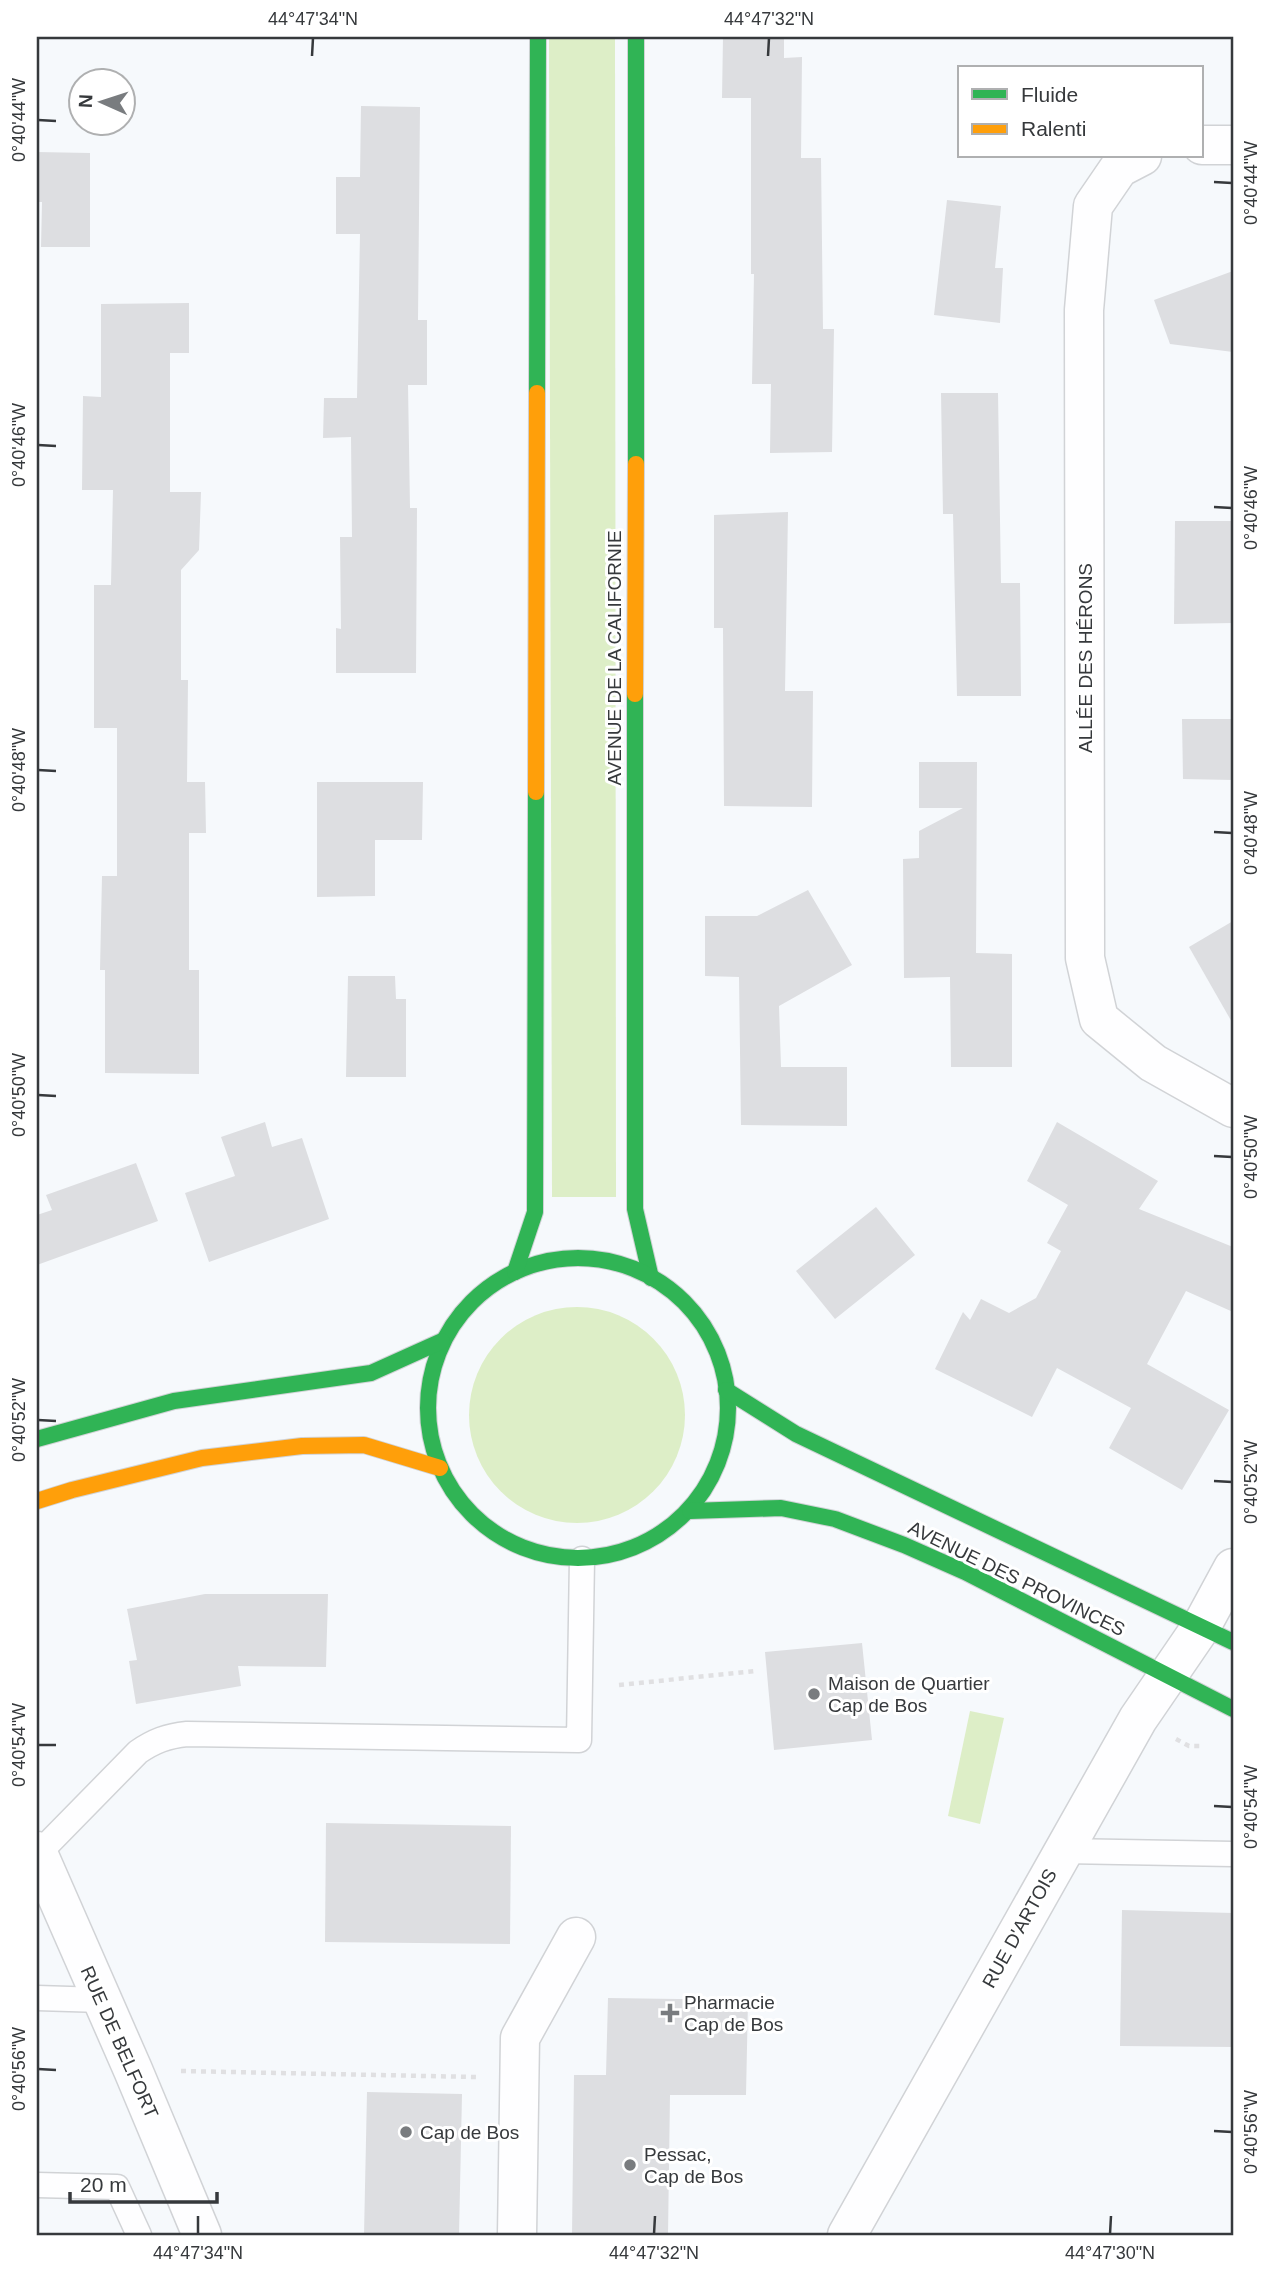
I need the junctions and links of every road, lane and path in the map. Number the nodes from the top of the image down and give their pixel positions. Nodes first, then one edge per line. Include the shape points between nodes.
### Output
1 (538, 37) edge
2 (636, 37) edge
3 (1204, 145) edge
4 (1233, 145) edge
5 (1138, 158) edge
6 (1233, 1108) edge
7 (515, 1272) junction
8 (652, 1278) junction
9 (442, 1341) junction
10 (726, 1390) junction
11 (37, 1439) edge
12 (440, 1468) junction
13 (37, 1501) edge
14 (690, 1511) junction
15 (582, 1559) junction
16 (1233, 1568) edge
17 (1217, 1635) edge
18 (755, 1671) dead end
19 (1167, 1675) junction
20 (580, 1689) junction
21 (1233, 1709) edge
22 (1063, 1850) junction
23 (37, 1852) edge
24 (1233, 1854) edge
25 (576, 1937) dead end
26 (37, 1998) edge
27 (102, 2000) junction
28 (133, 2070) junction
29 (519, 2078) junction
30 (37, 2185) edge
31 (139, 2235) edge
32 (202, 2235) edge
33 (517, 2235) edge
34 (847, 2235) edge

1 - 7 street via 535,1212
2 - 8 street, AVENUE DE LA CALIFORNIE via 635,1209
3 - 4 street
5 - 6 street, ALLÉE DES HÉRONS via 1119,168 1093,206 1084,310 1085,958 1100,1018 1153,1063
7 - 8 street via 549,1259 596,1258
7 - 9 street via 470,1303
8 - 10 street via 678,1295 708,1331 725,1374
9 - 11 street via 370,1373 174,1401
9 - 12 street via 428,1385 428,1431
10 - 14 street via 729,1422 717,1470
10 - 17 street, AVENUE DES PROVINCES via 796,1434
12 - 13 street via 364,1445 302,1446 202,1458
12 - 15 street via 471,1517 511,1545 558,1559
14 - 15 street via 652,1541 606,1558
14 - 19 street, AVENUE DES PROVINCES via 781,1508 835,1519 965,1572
15 - 20 lane
16 - 17 street, RUE D'ARTOIS
17 - 19 street, RUE D'ARTOIS
18 - 20 path
19 - 21 street, AVENUE DES PROVINCES
19 - 22 street, RUE D'ARTOIS
20 - 23 lane via 579,1740 172,1735 155,1740
22 - 24 lane
22 - 34 street, RUE D'ARTOIS
23 - 27 street, RUE DE BELFORT
25 - 29 street via 520,2038
26 - 27 lane
27 - 28 street, RUE DE BELFORT
28 - 29 path
28 - 32 street, RUE DE BELFORT
29 - 33 street
30 - 31 lane via 117,2187

